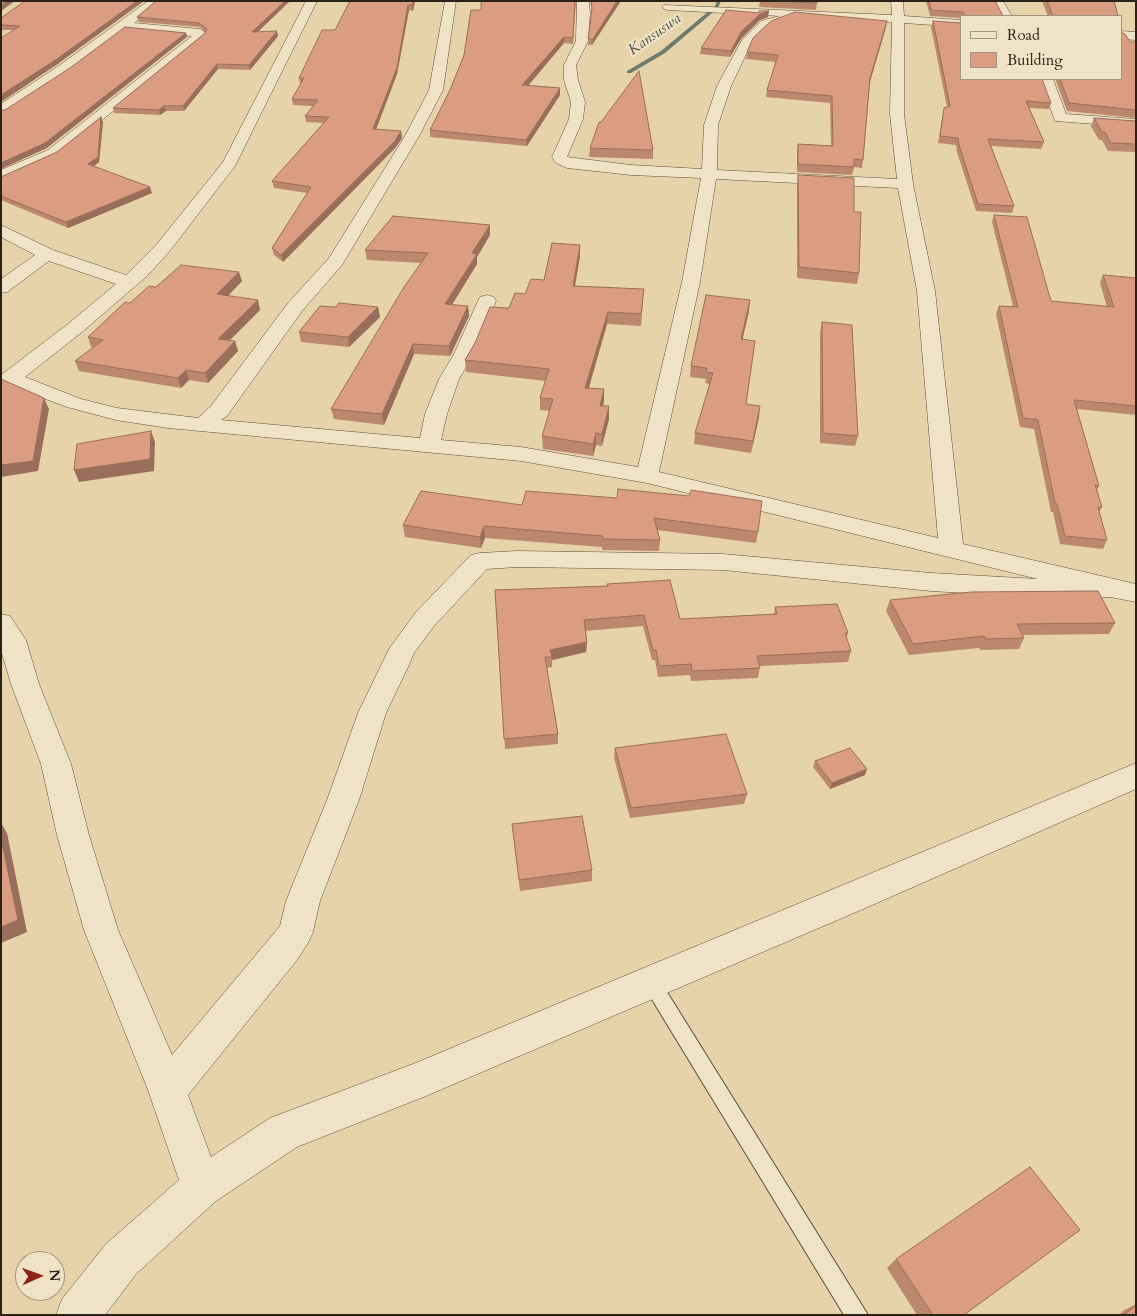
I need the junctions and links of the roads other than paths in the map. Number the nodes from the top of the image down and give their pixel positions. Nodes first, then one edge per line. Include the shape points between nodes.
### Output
1 (154, 1) edge
2 (312, 1) edge
3 (451, 1) edge
4 (583, 1) edge
5 (997, 1) edge
6 (704, 6) edge
7 (668, 7) dead end
8 (898, 10) edge
9 (790, 14) junction
10 (1005, 15) edge
11 (960, 24) edge
12 (124, 26) junction
13 (1122, 35) edge
14 (1136, 36) edge
15 (1047, 80) edge
16 (1, 110) edge
17 (1136, 123) edge
18 (709, 175) junction
19 (1, 176) edge
20 (905, 184) junction
21 (1, 230) edge
22 (47, 254) junction
23 (129, 282) junction
24 (1, 288) edge
25 (487, 301) dead end
26 (6, 381) edge
27 (204, 425) junction
28 (428, 444) junction
29 (648, 476) junction
30 (951, 550) junction
31 (1110, 588) junction
32 (1136, 593) edge
33 (1, 623) edge
34 (1136, 775) edge
35 (651, 982) junction
36 (167, 1090) junction
37 (202, 1187) junction
38 (78, 1315) edge
39 (857, 1315) edge

1 - 12 street
2 - 23 street via 230,163 163,248
3 - 27 street via 436,90 412,136 336,260 295,307 219,411
4 - 18 street via 582,42 570,65 578,102 576,119 559,157 561,160 631,170
5 - 10 street
6 - 7 street
6 - 9 street
8 - 9 street
8 - 11 street
8 - 20 street via 896,114
9 - 18 street via 765,23 746,43 730,73 711,125
12 - 16 street
12 - 19 street via 200,33 198,38 53,153
13 - 14 street
15 - 17 street via 1060,118
18 - 20 street
18 - 29 street via 691,282
20 - 30 street via 926,291
21 - 22 street
22 - 23 street
22 - 24 street
23 - 26 street
25 - 28 street via 464,354 448,379
26 - 27 street via 116,414
27 - 28 street
28 - 29 street via 521,454
29 - 30 street
30 - 31 street
31 - 32 street
31 - 36 street via 1032,588 931,582 723,562 480,561 425,619 403,649 372,713 343,800 303,901 296,932
33 - 36 street via 12,640 56,764 73,835 102,930
34 - 35 street
35 - 37 street via 413,1083 284,1132
35 - 39 lane
36 - 37 street
37 - 38 street via 120,1259

